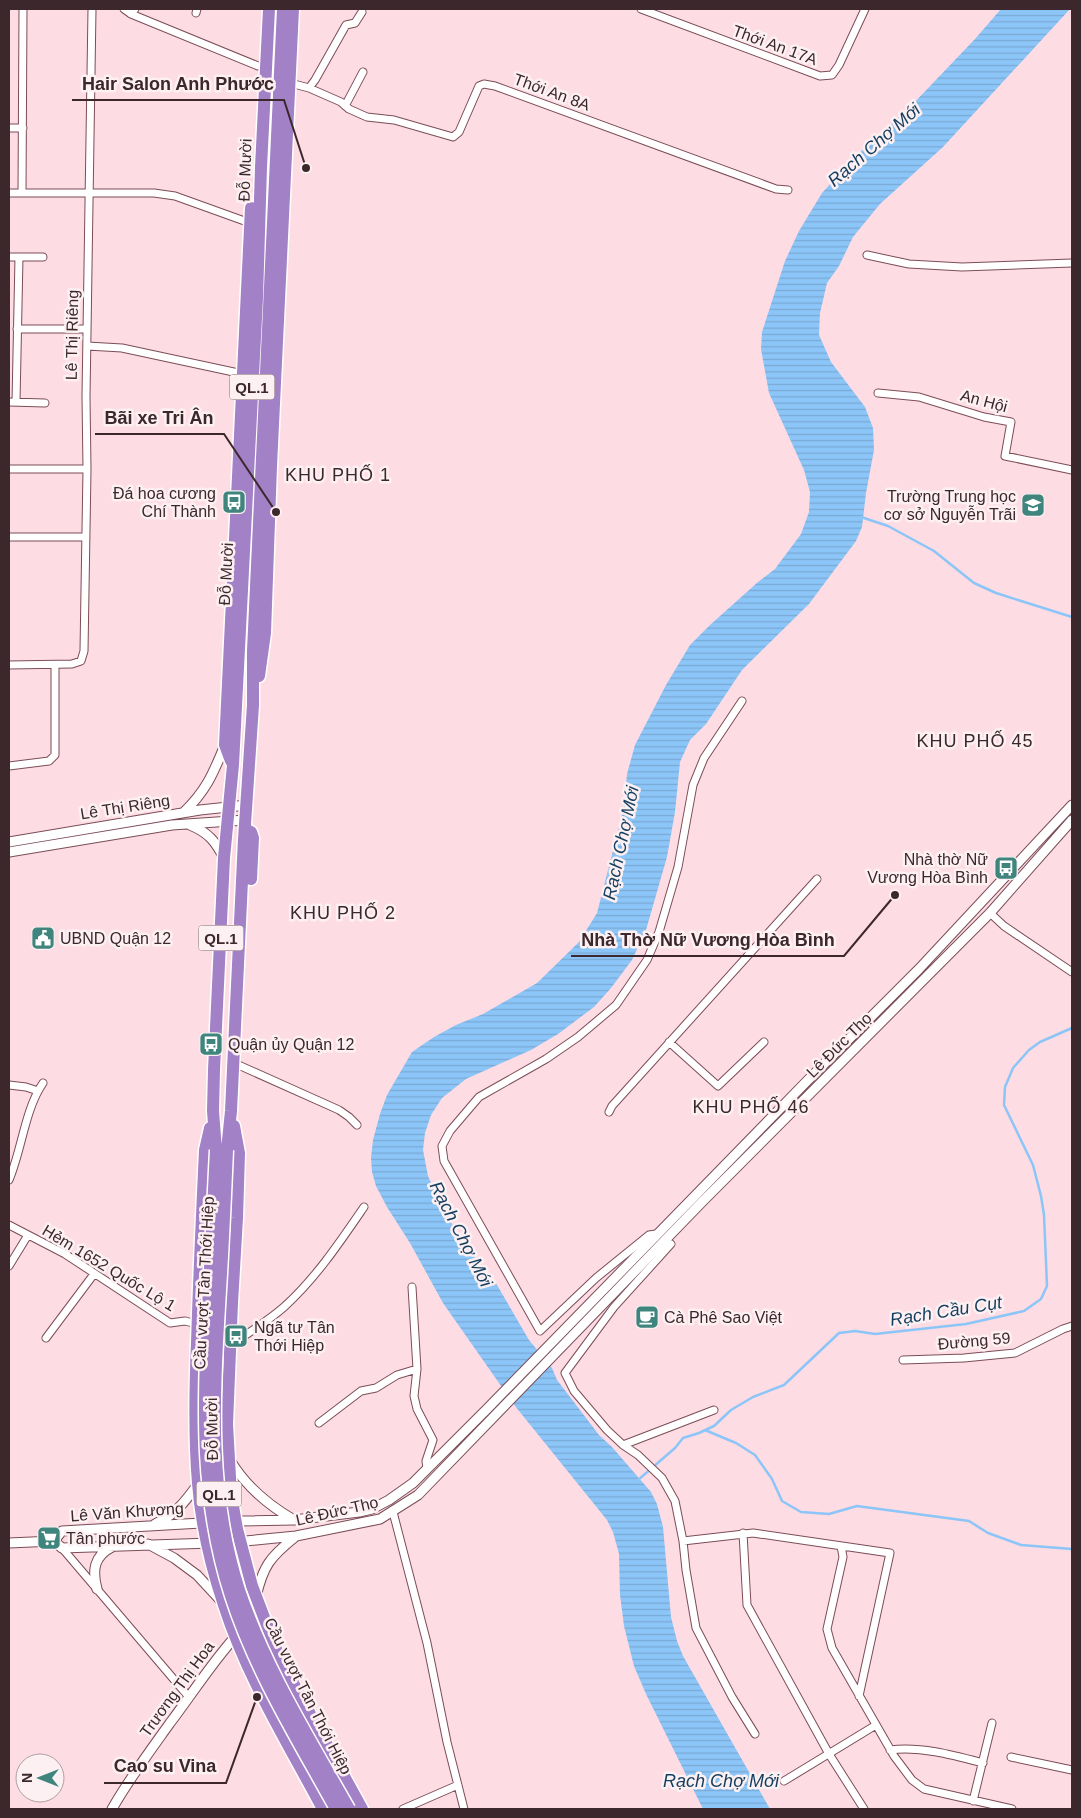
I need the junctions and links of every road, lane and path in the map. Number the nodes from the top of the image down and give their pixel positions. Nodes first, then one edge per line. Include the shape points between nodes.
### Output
1 (23, 9) edge
2 (92, 9) edge
3 (124, 9) edge
4 (261, 9) edge
5 (269, 9) edge
6 (283, 9) edge
7 (293, 9) edge
8 (641, 9) edge
9 (864, 9) edge
10 (133, 12) edge
11 (362, 12) dead end
12 (281, 58) junction
13 (258, 66) junction
14 (363, 72) dead end
15 (290, 83) junction
16 (309, 88) junction
17 (345, 106) junction
18 (9, 128) edge
19 (23, 128) junction
20 (788, 190) dead end
21 (9, 193) edge
22 (22, 193) junction
23 (89, 193) junction
24 (250, 223) junction
25 (867, 255) dead end
26 (9, 257) edge
27 (19, 257) junction
28 (43, 257) dead end
29 (1072, 263) edge
30 (18, 329) junction
31 (87, 329) junction
32 (87, 346) junction
33 (243, 374) junction
34 (878, 393) dead end
35 (12, 402) edge
36 (44, 403) dead end
37 (9, 469) edge
38 (87, 469) junction
39 (1072, 470) edge
40 (9, 537) edge
41 (86, 537) junction
42 (9, 665) edge
43 (55, 665) junction
44 (742, 701) dead end
45 (253, 705) junction
46 (224, 745) junction
47 (233, 765) junction
48 (9, 766) edge
49 (247, 804) junction
50 (228, 805) junction
51 (1072, 805) edge
52 (182, 813) junction
53 (1072, 820) edge
54 (227, 821) junction
55 (190, 824) junction
56 (245, 824) junction
57 (9, 842) edge
58 (9, 852) edge
59 (224, 858) junction
60 (818, 879) dead end
61 (978, 908) junction
62 (990, 913) junction
63 (1072, 972) edge
64 (669, 1042) junction
65 (764, 1042) dead end
66 (234, 1063) junction
67 (824, 1064) junction
68 (833, 1072) junction
69 (43, 1083) dead end
70 (9, 1085) edge
71 (38, 1091) junction
72 (213, 1111) junction
73 (231, 1111) junction
74 (609, 1112) dead end
75 (357, 1125) dead end
76 (222, 1150) junction
77 (9, 1180) edge
78 (364, 1207) dead end
79 (9, 1225) edge
80 (656, 1234) junction
81 (28, 1235) junction
82 (671, 1244) dead end
83 (9, 1266) edge
84 (94, 1274) junction
85 (412, 1287) dead end
86 (198, 1324) junction
87 (1072, 1326) edge
88 (46, 1338) dead end
89 (230, 1345) junction
90 (903, 1360) dead end
91 (417, 1369) junction
92 (714, 1410) dead end
93 (319, 1424) dead end
94 (623, 1445) junction
95 (228, 1458) junction
96 (427, 1469) junction
97 (198, 1490) junction
98 (231, 1492) junction
99 (389, 1500) junction
100 (393, 1512) junction
101 (294, 1520) junction
102 (236, 1521) junction
103 (204, 1522) junction
104 (151, 1526) junction
105 (742, 1533) junction
106 (296, 1536) junction
107 (54, 1540) junction
108 (684, 1541) junction
109 (240, 1542) junction
110 (9, 1543) edge
111 (208, 1543) junction
112 (148, 1544) junction
113 (116, 1545) junction
114 (841, 1546) junction
115 (62, 1548) junction
116 (246, 1564) junction
117 (214, 1570) junction
118 (97, 1589) junction
119 (256, 1598) junction
120 (224, 1605) junction
121 (235, 1637) junction
122 (188, 1696) junction
123 (859, 1696) junction
124 (992, 1723) dead end
125 (876, 1725) junction
126 (755, 1734) dead end
127 (890, 1750) junction
128 (829, 1754) junction
129 (1011, 1757) dead end
130 (983, 1763) junction
131 (1072, 1770) edge
132 (784, 1782) dead end
133 (458, 1785) junction
134 (973, 1801) junction
135 (112, 1809) edge
136 (323, 1809) edge
137 (336, 1809) edge
138 (349, 1809) edge
139 (362, 1809) edge
140 (403, 1809) edge
141 (464, 1809) edge
142 (864, 1809) edge
143 (1012, 1809) edge

1 - 19 street
2 - 23 street, Lê Thị Riêng
3 - 10 street
4 - 13 highway, Đỗ Mười / QL.1
5 - 47 highway, Đỗ Mười / QL.1
6 - 12 highway, Đỗ Mười / QL.1
7 - 15 highway, Đỗ Mười / QL.1
8 - 9 street, Thới An 17A via 820,76 832,75 839,65
10 - 13 street
11 - 16 street via 355,24 346,25
12 - 15 highway
12 - 45 highway, Đỗ Mười / QL.1
13 - 24 highway, Đỗ Mười / QL.1
14 - 17 street
15 - 16 street, Thới An 8A
15 - 45 highway, Đỗ Mười / QL.1 via 265,633
16 - 17 street, Thới An 8A
17 - 20 street, Thới An 8A via 367,117 394,120 453,137 459,132 479,86 495,86 776,189
18 - 19 street
19 - 22 street
21 - 22 street
22 - 23 street
23 - 24 street via 175,196
23 - 31 street, Lê Thị Riêng
24 - 33 highway, Đỗ Mười / QL.1
25 - 29 street via 909,264 962,267
26 - 27 street
27 - 28 street
27 - 30 street
30 - 31 street
30 - 35 street
31 - 32 street, Lê Thị Riêng
32 - 33 street via 122,348
32 - 38 street, Lê Thị Riêng
33 - 46 highway, Đỗ Mười / QL.1
34 - 39 street, An Hội via 919,397 1011,422 1005,456
35 - 36 street
37 - 38 street
38 - 41 street, Lê Thị Riêng
40 - 41 street
41 - 43 street, Lê Thị Riêng via 84,651 81,661
42 - 43 street
43 - 48 street via 55,755 49,761
44 - 80 street, Lê Đức Thọ via 704,758 693,785 678,867 659,932 647,960 616,1005 546,1059 479,1098 450,1131 442,1146 444,1161 540,1331 596,1278 648,1236
45 - 49 highway, Đỗ Mười / QL.1
46 - 47 highway, QL.1
46 - 52 main road via 209,783
47 - 50 highway, Đỗ Mười / QL.1
49 - 50 main road, Lê Thị Riêng
49 - 56 highway, Đỗ Mười / QL.1
50 - 52 main road, Lê Thị Riêng
50 - 54 highway, Đỗ Mười / QL.1
51 - 61 main road, Lê Đức Thọ
52 - 57 main road, Lê Thị Riêng
53 - 62 main road, Lê Đức Thọ
54 - 55 main road, Lê Thị Riêng
54 - 56 main road, Lê Thị Riêng
54 - 59 highway, Đỗ Mười / QL.1
55 - 58 main road, Lê Thị Riêng
55 - 59 main road via 206,833
56 - 66 highway, Đỗ Mười / QL.1
59 - 72 highway, Đỗ Mười / QL.1
60 - 64 street
61 - 62 main road
61 - 67 main road, Lê Đức Thọ
62 - 63 street
62 - 68 main road, Lê Đức Thọ
64 - 65 street via 718,1086
64 - 74 street
66 - 73 highway, Đỗ Mười / QL.1
66 - 75 street via 339,1110
67 - 68 main road
67 - 80 main road, Lê Đức Thọ
68 - 100 main road, Lê Đức Thọ via 418,1494
69 - 71 street
70 - 71 street
71 - 77 street
72 - 76 highway, Đỗ Mười / QL.1
72 - 86 highway, Đỗ Mười / QL.1 via 206,1150
73 - 76 highway, Đỗ Mười / QL.1
73 - 89 highway, Đỗ Mười / QL.1 via 239,1152
76 - 137 highway, Cầu vượt Tân Thới Hiệp / QL.1, bridge via 204,1410 205,1459 213,1530 231,1597 255,1657
76 - 138 highway, Cầu vượt Tân Thới Hiệp / QL.1, bridge via 214,1412 215,1467 224,1531 239,1590 259,1642
78 - 89 street via 329,1257 285,1306
79 - 81 street, Hẻm 1652 Quốc Lộ 1
80 - 96 main road, Lê Đức Thọ
81 - 83 street
81 - 84 street, Hẻm 1652 Quốc Lộ 1
82 - 94 street via 614,1307 565,1373 574,1391
84 - 86 street, Hẻm 1652 Quốc Lộ 1 via 170,1323
84 - 88 street
85 - 91 street
86 - 97 highway, Đỗ Mười / QL.1 via 195,1439
87 - 90 street, Đường 59 via 1015,1353
89 - 95 highway, Đỗ Mười / QL.1
91 - 93 street via 397,1374 376,1388 361,1391
91 - 96 street via 414,1396 433,1440 426,1461
92 - 94 street
94 - 108 street via 662,1478 675,1501
95 - 98 highway, Đỗ Mười / QL.1
95 - 101 main road via 252,1490
96 - 99 main road, Lê Đức Thọ
97 - 98 highway
97 - 103 highway, Đỗ Mười / QL.1
97 - 104 main road via 169,1517
98 - 102 highway, Đỗ Mười / QL.1
99 - 100 main road
99 - 101 main road, Lê Đức Thọ via 358,1512
100 - 106 main road, Lê Đức Thọ via 380,1519
100 - 133 street via 427,1643 446,1742
101 - 102 main road, Lê Đức Thọ
102 - 103 main road, Lê Văn Khương
102 - 109 highway, Đỗ Mười / QL.1
103 - 104 main road, Lê Văn Khương
103 - 111 highway, Đỗ Mười / QL.1
104 - 107 main road, Lê Văn Khương via 62,1531
105 - 108 street
105 - 114 street
105 - 128 street via 747,1605
106 - 109 main road, Lê Đức Thọ
106 - 119 main road via 267,1563
107 - 110 main road, Lê Văn Khương
107 - 115 main road, Lê Văn Khương
108 - 126 street via 696,1628
109 - 111 main road, Lê Văn Khương
109 - 116 highway, Đỗ Mười / QL.1
111 - 112 main road, Lê Văn Khương
111 - 117 highway, Đỗ Mười / QL.1
112 - 113 main road, Lê Văn Khương
112 - 120 main road via 197,1575
113 - 115 main road, Lê Văn Khương
113 - 118 main road via 104,1551 97,1560 94,1576
114 - 123 street via 843,1557 827,1629 832,1648
114 - 123 street via 890,1553
115 - 118 street
116 - 117 highway
116 - 119 highway, Đỗ Mười / QL.1
117 - 120 highway, Đỗ Mười / QL.1
118 - 122 street
119 - 139 highway, Đỗ Mười / QL.1 via 294,1686
120 - 121 highway, Đỗ Mười / QL.1
121 - 122 main road, Trương Thị Hoa
121 - 136 highway, Đỗ Mười / QL.1
122 - 135 main road, Trương Thị Hoa
123 - 125 street
124 - 130 street
125 - 127 street
125 - 128 street
127 - 130 street via 911,1748
127 - 134 street via 912,1780 924,1788
128 - 132 street
128 - 142 street
129 - 131 street
130 - 134 street
133 - 140 street
133 - 141 street
134 - 143 street

